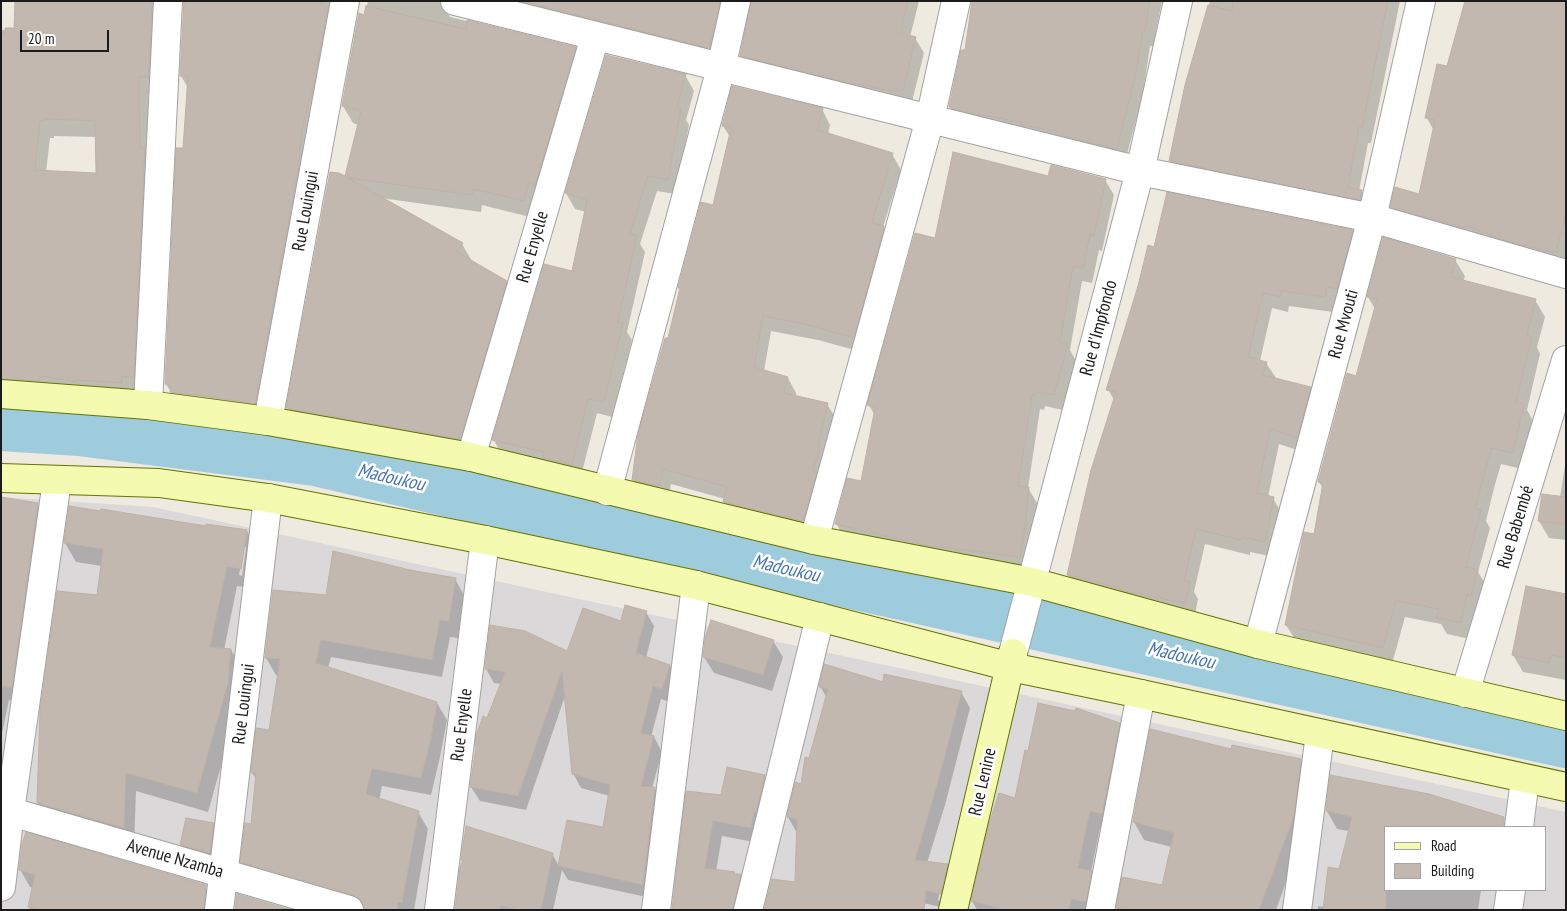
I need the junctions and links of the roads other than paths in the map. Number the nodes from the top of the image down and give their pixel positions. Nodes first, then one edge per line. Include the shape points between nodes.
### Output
1 (168, 1) edge
2 (344, 1) edge
3 (455, 1) edge
4 (736, 1) edge
5 (956, 1) edge
6 (1178, 1) edge
7 (1421, 1) edge
8 (595, 37) junction
9 (721, 68) junction
10 (930, 119) junction
11 (1140, 170) junction
12 (1372, 218) junction
13 (1566, 274) edge
14 (1566, 360) edge
15 (1, 394) edge
16 (148, 404) junction
17 (268, 421) junction
18 (471, 457) junction
19 (1, 478) edge
20 (57, 481) junction
21 (607, 490) junction
22 (268, 498) junction
23 (485, 540) junction
24 (814, 540) junction
25 (696, 585) junction
26 (1030, 591) junction
27 (820, 617) junction
28 (1258, 644) junction
29 (1012, 660) junction
30 (1465, 693) junction
31 (1141, 694) junction
32 (1566, 716) edge
33 (1320, 734) junction
34 (1525, 779) junction
35 (1566, 787) edge
36 (6, 810) edge
37 (1519, 826) edge
38 (224, 874) junction
39 (1, 887) edge
40 (1511, 891) edge
41 (219, 910) edge
42 (349, 910) edge
43 (440, 910) edge
44 (656, 910) edge
45 (748, 910) edge
46 (953, 910) edge
47 (1100, 910) edge
48 (1297, 910) edge
49 (1508, 910) edge

1 - 16 street
2 - 17 street, Rue Louingui
3 - 8 street
4 - 9 street
5 - 10 street
6 - 11 street, Rue d'Impfondo
7 - 12 street, Rue Mvouti
8 - 9 street
8 - 18 street, Rue Enyelle
9 - 10 street
9 - 21 street
10 - 11 street
10 - 24 street
11 - 12 street
11 - 26 street, Rue d'Impfondo
12 - 13 street
12 - 28 street, Rue Mvouti
14 - 30 street, Rue Babembé
15 - 16 main road
16 - 17 main road
17 - 18 main road
18 - 21 main road
19 - 20 main road
20 - 22 main road via 159,483
20 - 36 street
21 - 24 main road
22 - 23 main road
22 - 38 street, Rue Louingui
23 - 25 main road
23 - 43 street, Rue Enyelle
24 - 26 main road
25 - 27 main road
25 - 44 street
26 - 28 main road
26 - 29 street, Rue d'Impfondo
27 - 29 main road
27 - 45 street
28 - 30 main road
29 - 31 main road
29 - 46 main road, Rue Lenine
30 - 32 main road
31 - 33 main road
31 - 47 street
33 - 34 main road
33 - 48 street
34 - 35 main road
34 - 37 street
36 - 38 street, Avenue Nzamba
36 - 39 street
38 - 41 street, Rue Louingui
38 - 42 street, Avenue Nzamba
40 - 49 street

